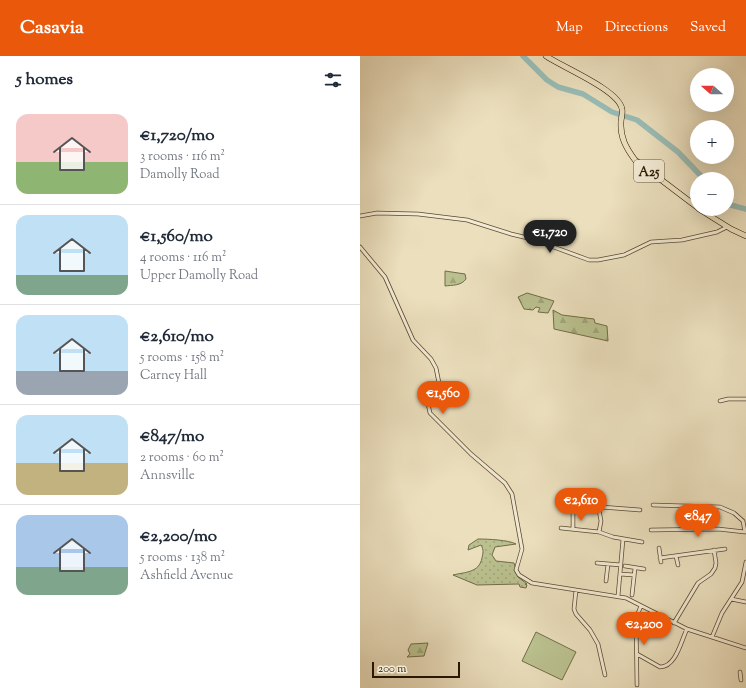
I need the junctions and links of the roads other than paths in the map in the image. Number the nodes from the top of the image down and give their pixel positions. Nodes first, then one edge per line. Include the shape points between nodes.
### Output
1 (546, 56) edge
2 (690, 202) edge
3 (360, 216) edge
4 (710, 216) edge
5 (727, 227) junction
6 (746, 236) edge
7 (360, 246) edge
8 (746, 399) edge
9 (720, 401) dead end
10 (576, 498) dead end
11 (569, 502) junction
12 (562, 506) dead end
13 (640, 510) dead end
14 (656, 510) dead end
15 (561, 528) dead end
16 (573, 529) junction
17 (651, 530) dead end
18 (599, 532) junction
19 (745, 532) edge
20 (623, 539) junction
21 (642, 542) dead end
22 (659, 548) dead end
23 (725, 549) dead end
24 (714, 550) junction
25 (676, 556) junction
26 (746, 562) edge
27 (597, 563) dead end
28 (608, 564) junction
29 (621, 565) junction
30 (678, 565) dead end
31 (625, 566) dead end
32 (635, 568) junction
33 (644, 569) dead end
34 (620, 574) junction
35 (634, 575) junction
36 (745, 576) edge
37 (606, 580) dead end
38 (576, 590) junction
39 (632, 595) dead end
40 (618, 596) junction
41 (731, 598) junction
42 (746, 602) edge
43 (641, 606) junction
44 (674, 623) junction
45 (687, 629) junction
46 (712, 637) junction
47 (746, 648) edge
48 (637, 654) junction
49 (605, 675) dead end
50 (746, 675) edge
51 (741, 680) dead end
52 (637, 685) dead end

1 - 2 main road, A25 via 598,84 613,97 622,108 623,140 635,160
3 - 5 street via 377,213 418,214 467,220 589,260 624,255 651,242 682,240 717,232
4 - 5 main road, A25
5 - 6 main road, A25
7 - 38 street via 385,277 413,340 436,368 439,383 428,404 430,413 505,483 512,494 522,549 516,570 532,583
8 - 9 street
10 - 11 street
11 - 12 street
11 - 16 street via 573,513
13 - 18 street via 601,507
14 - 19 street via 655,505 728,509 743,521
15 - 16 street
16 - 18 street
17 - 19 street via 718,529
18 - 20 street
20 - 21 street
20 - 29 street
22 - 25 street via 660,560
23 - 24 street
24 - 25 street
24 - 44 street via 715,568 698,583
25 - 30 street
26 - 36 street
27 - 28 street
28 - 29 street
28 - 37 street
29 - 34 street
31 - 32 street
32 - 33 street
32 - 35 street
34 - 35 street
34 - 40 street
35 - 39 street
36 - 41 street
38 - 40 street
38 - 49 street via 574,609 598,644
40 - 43 street
41 - 42 street
41 - 46 street
43 - 44 street
43 - 48 street via 636,616
44 - 45 street
45 - 46 street
45 - 48 street via 669,665 660,667
46 - 47 street
48 - 52 street
50 - 51 street via 741,673

